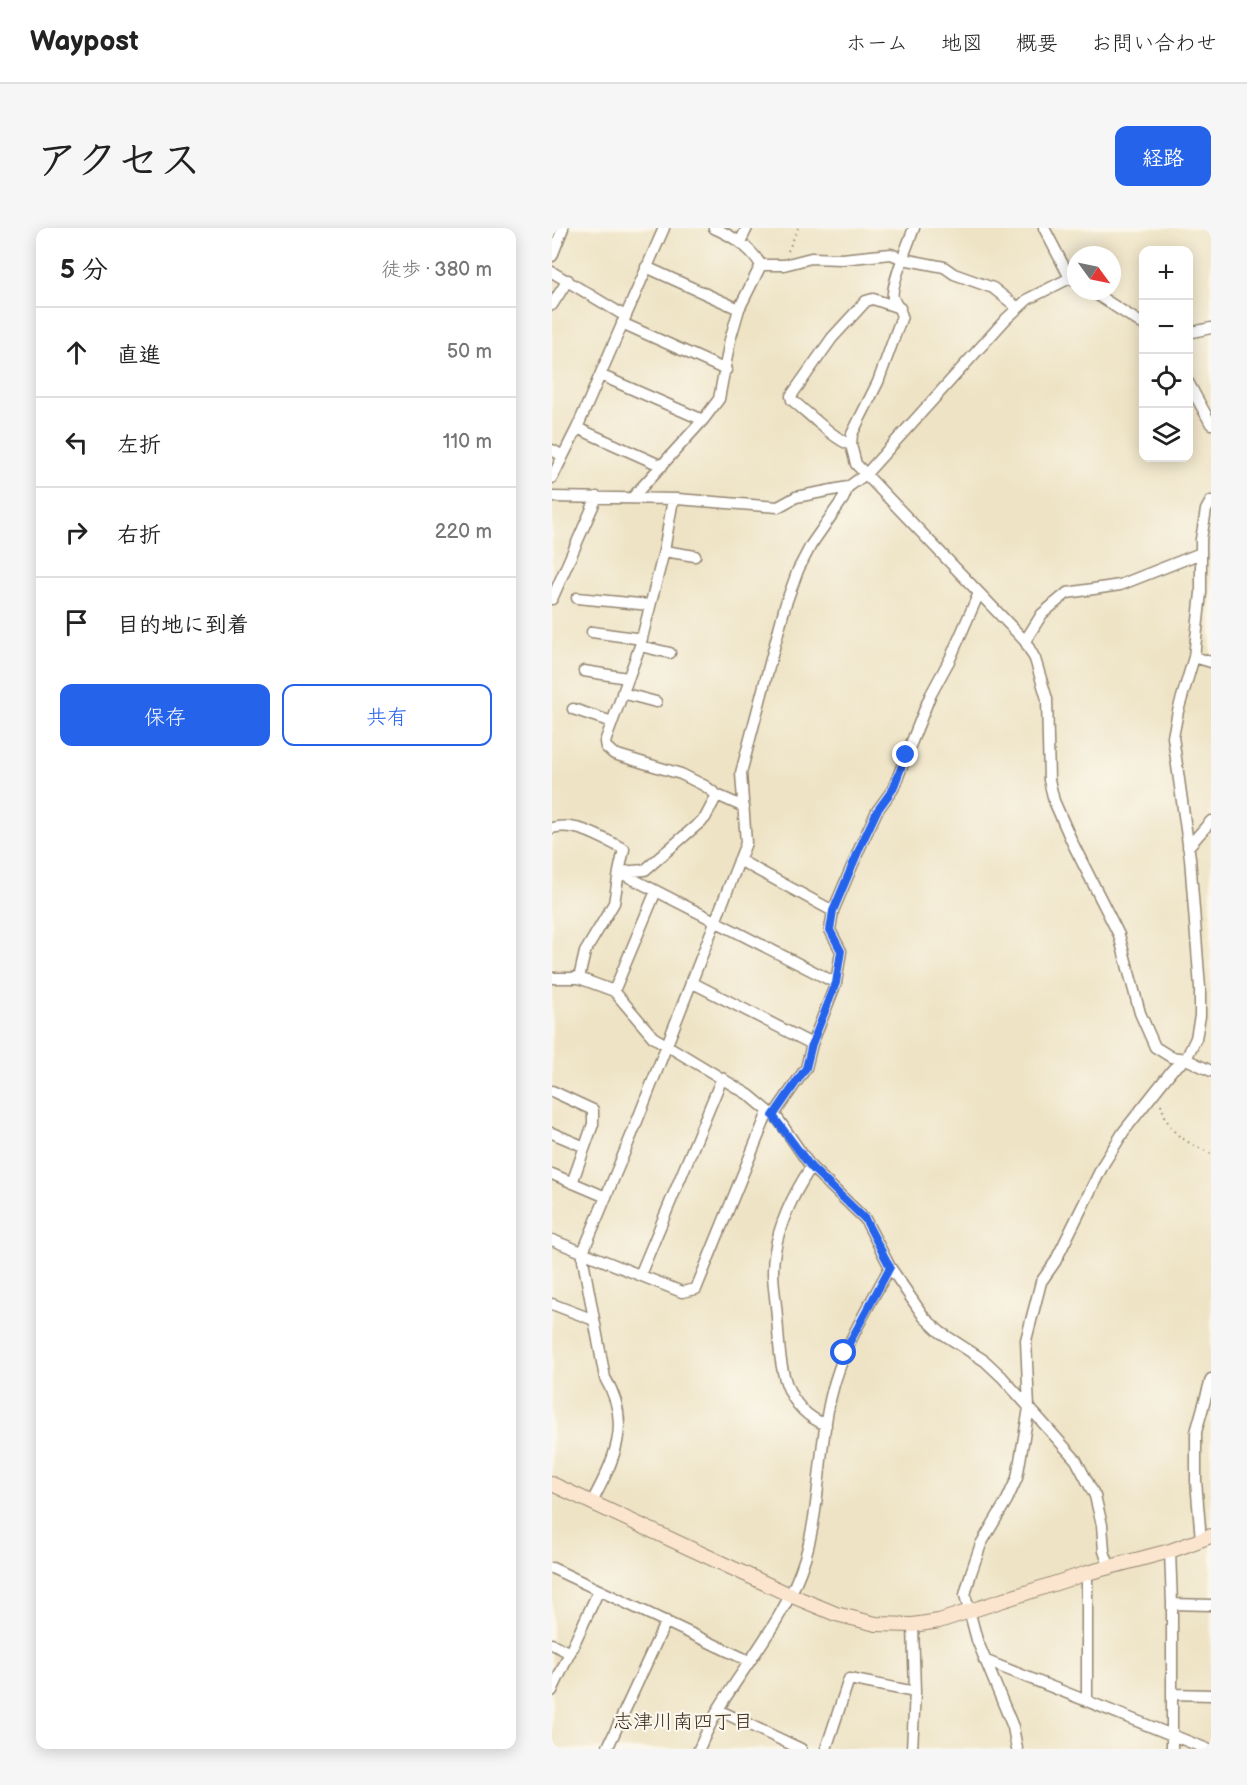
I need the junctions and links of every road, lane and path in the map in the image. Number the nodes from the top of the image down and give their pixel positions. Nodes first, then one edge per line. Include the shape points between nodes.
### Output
1 (563, 228) edge
2 (664, 228) edge
3 (716, 228) edge
4 (747, 228) edge
5 (798, 228) edge
6 (914, 228) edge
7 (1044, 228) edge
8 (740, 242) junction
9 (552, 256) edge
10 (903, 259) junction
11 (761, 265) junction
12 (784, 265) junction
13 (646, 267) junction
14 (1067, 269) edge
15 (552, 272) edge
16 (568, 280) junction
17 (1067, 283) edge
18 (1105, 300) edge
19 (552, 305) edge
20 (1018, 308) junction
21 (739, 309) junction
22 (900, 309) junction
23 (624, 319) junction
24 (1139, 322) edge
25 (1211, 328) edge
26 (1193, 332) edge
27 (726, 370) junction
28 (600, 375) junction
29 (1193, 391) edge
30 (703, 420) junction
31 (1211, 424) edge
32 (577, 428) junction
33 (850, 445) junction
34 (552, 450) edge
35 (563, 456) junction
36 (662, 466) junction
37 (866, 474) junction
38 (552, 478) edge
39 (848, 487) junction
40 (597, 496) junction
41 (552, 497) edge
42 (632, 498) junction
43 (673, 499) junction
44 (1211, 501) edge
45 (663, 551) junction
46 (1201, 554) junction
47 (695, 556) dead end
48 (979, 593) junction
49 (577, 598) dead end
50 (552, 599) edge
51 (650, 605) junction
52 (592, 632) dead end
53 (1025, 641) junction
54 (641, 643) junction
55 (670, 653) dead end
56 (1194, 657) junction
57 (1211, 662) edge
58 (584, 671) dead end
59 (627, 678) junction
60 (622, 693) junction
61 (656, 702) dead end
62 (573, 708) dead end
63 (612, 722) junction
64 (717, 795) junction
65 (744, 807) junction
66 (1211, 821) edge
67 (552, 828) edge
68 (1188, 848) junction
69 (739, 860) junction
70 (619, 872) junction
71 (656, 891) junction
72 (833, 911) junction
73 (715, 921) junction
74 (552, 978) edge
75 (579, 978) junction
76 (691, 982) junction
77 (836, 983) junction
78 (614, 991) junction
79 (667, 1044) junction
80 (812, 1044) junction
81 (1186, 1059) junction
82 (1211, 1071) edge
83 (722, 1078) junction
84 (1161, 1084) junction
85 (552, 1091) edge
86 (771, 1114) junction
87 (552, 1133) edge
88 (585, 1147) junction
89 (1211, 1154) edge
90 (811, 1167) junction
91 (552, 1174) edge
92 (572, 1183) junction
93 (606, 1197) junction
94 (552, 1240) edge
95 (583, 1252) junction
96 (890, 1267) junction
97 (640, 1275) junction
98 (552, 1304) edge
99 (594, 1320) junction
100 (1211, 1379) edge
101 (1029, 1408) junction
102 (826, 1425) junction
103 (552, 1484) edge
104 (592, 1502) junction
105 (1206, 1538) edge
106 (1170, 1551) junction
107 (1109, 1566) junction
108 (552, 1568) edge
109 (1087, 1573) junction
110 (599, 1590) junction
111 (790, 1595) junction
112 (1173, 1604) junction
113 (1211, 1605) edge
114 (969, 1612) junction
115 (666, 1621) junction
116 (913, 1625) junction
117 (552, 1644) edge
118 (570, 1653) junction
119 (984, 1660) junction
120 (749, 1661) junction
121 (552, 1691) edge
122 (915, 1692) junction
123 (1172, 1694) junction
124 (1211, 1695) edge
125 (1087, 1701) junction
126 (718, 1710) junction
127 (1172, 1734) junction
128 (776, 1744) edge
129 (608, 1749) edge
130 (699, 1749) edge
131 (801, 1749) edge
132 (826, 1749) edge
133 (912, 1749) edge
134 (1017, 1749) edge
135 (1172, 1749) edge
136 (1207, 1749) edge

1 - 9 street
2 - 13 street
3 - 8 street
4 - 8 street
5 - 12 path
6 - 10 street
7 - 14 street
8 - 11 street
10 - 12 street via 891,254 811,258
10 - 20 street via 944,267 993,288
10 - 22 street via 893,287 893,298
11 - 12 street
11 - 21 street
13 - 21 street
13 - 23 street
15 - 16 street
16 - 19 street
16 - 23 street
17 - 20 street via 1028,299
18 - 24 street
20 - 37 street
21 - 27 street
22 - 33 street via 902,316 882,371
22 - 33 street via 873,299 866,301 832,338 791,396 838,441
23 - 27 street
23 - 28 street
25 - 26 street
27 - 30 street via 719,399
28 - 30 street
28 - 32 street
29 - 31 street
30 - 36 street
32 - 35 street
32 - 36 street
33 - 37 street via 856,464
34 - 35 street
35 - 38 street
36 - 42 street
37 - 39 street
37 - 48 street
39 - 43 street via 796,497 778,507
39 - 65 street via 798,570 785,606 741,773
40 - 41 street
40 - 42 street
40 - 50 street
42 - 43 street
43 - 45 street
44 - 46 street via 1206,510
45 - 47 street
45 - 51 street
46 - 53 street via 1120,585 1067,593 1042,614
46 - 56 street
48 - 53 street
48 - 72 street via 930,696 893,789 877,811
49 - 51 street
51 - 54 street
52 - 54 street
53 - 81 street via 1047,699 1048,780 1054,801 1119,935 1140,1013 1155,1047 1171,1057
54 - 55 street
54 - 59 street
56 - 57 street
56 - 68 street via 1173,737
58 - 59 street
59 - 60 street
60 - 61 street
60 - 63 street
62 - 63 street
63 - 64 street via 605,742 609,751 681,774
64 - 65 street
64 - 70 street via 705,818 645,870
65 - 69 street via 746,843
66 - 68 street
67 - 70 street via 573,827 624,849
68 - 81 street via 1200,1016 1196,1038
69 - 72 street
69 - 73 street
70 - 71 street
70 - 75 street via 614,903 585,952
71 - 73 street
71 - 78 street
72 - 77 street via 830,930 841,951
73 - 76 street
73 - 77 street
74 - 75 street
75 - 78 street
76 - 79 street
76 - 80 street
77 - 80 street
78 - 79 street via 653,1037
79 - 83 street
79 - 93 street
80 - 86 street via 806,1068
81 - 82 street
81 - 84 street
83 - 86 street
83 - 97 street
84 - 89 path via 1161,1105 1168,1125 1176,1135
84 - 101 street via 1104,1163 1041,1282 1026,1340
85 - 88 street via 592,1110 593,1124
86 - 90 street
86 - 97 street via 696,1289 682,1292
87 - 88 street
88 - 92 street
90 - 96 street via 865,1219
90 - 102 street via 787,1208 772,1278 783,1380 796,1403
91 - 92 street
92 - 93 street
93 - 95 street
94 - 95 street
95 - 97 street
95 - 99 street
96 - 101 street via 924,1317 985,1361
96 - 102 street via 844,1353
98 - 99 street
99 - 104 street via 604,1378 614,1393 619,1424 607,1472
100 - 105 street via 1196,1432 1196,1481
101 - 107 street via 1076,1460 1095,1496
101 - 114 street via 1017,1479 970,1572 965,1595
102 - 111 street via 810,1536
103 - 104 street
104 - 111 street
105 - 106 street
106 - 107 street
106 - 112 street
107 - 109 street
108 - 110 street
109 - 114 street
109 - 125 street
110 - 115 street
110 - 118 street
111 - 116 street via 836,1614 876,1624
111 - 120 street
112 - 113 street
112 - 123 street
114 - 116 street
114 - 119 street
115 - 120 street
115 - 129 street
116 - 122 street
117 - 118 street
118 - 121 street
119 - 125 street
119 - 134 street via 1013,1727
120 - 126 street
122 - 132 street via 849,1679
122 - 133 street
123 - 124 street
123 - 127 street
125 - 127 street
126 - 128 street
126 - 130 street
127 - 135 street
127 - 136 street
128 - 131 street

